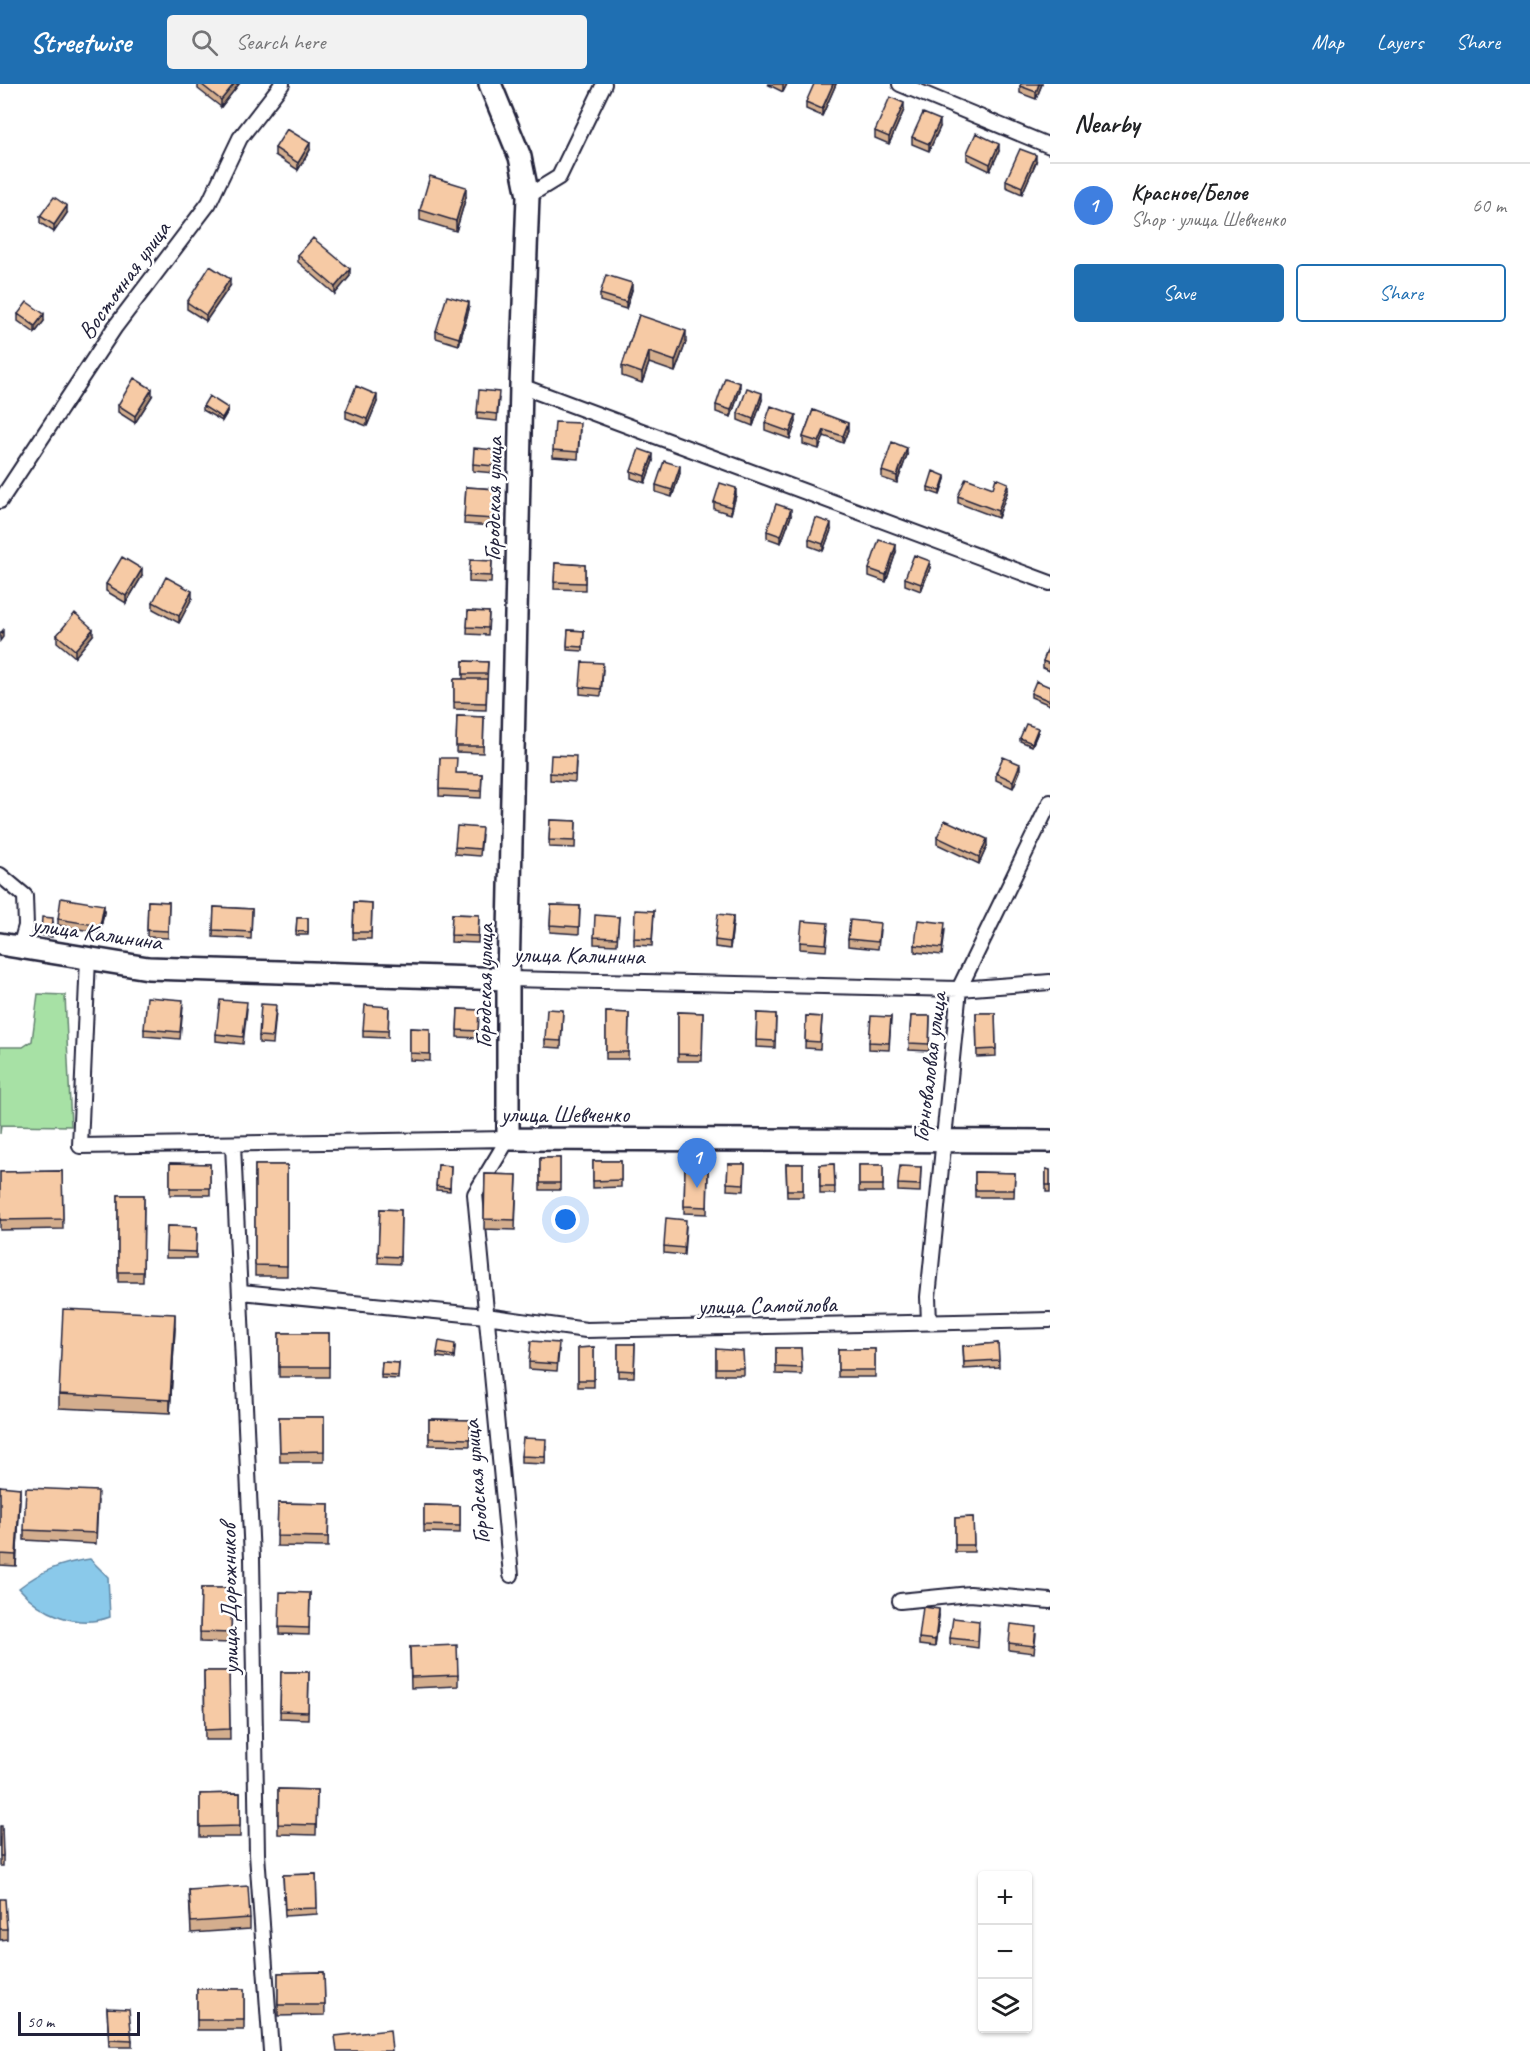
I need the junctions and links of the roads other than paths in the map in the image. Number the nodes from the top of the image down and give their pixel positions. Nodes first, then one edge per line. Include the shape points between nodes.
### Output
1 (282, 84) edge
2 (490, 84) edge
3 (604, 84) edge
4 (900, 84) edge
5 (1050, 146) edge
6 (528, 196) junction
7 (521, 386) junction
8 (0, 501) edge
9 (1050, 583) edge
10 (1050, 802) edge
11 (0, 874) edge
12 (10, 946) edge
13 (88, 958) junction
14 (508, 979) junction
15 (1050, 981) edge
16 (959, 989) junction
17 (508, 1139) junction
18 (943, 1140) junction
19 (1050, 1141) edge
20 (233, 1145) junction
21 (241, 1292) junction
22 (486, 1316) junction
23 (1050, 1320) edge
24 (929, 1322) junction
25 (511, 1575) dead end
26 (900, 1600) dead end
27 (1050, 1601) edge
28 (271, 2051) edge

1 - 8 street, Восточная улица via 240,138 209,203 115,327
2 - 6 main road, Городская улица via 520,157
3 - 6 street via 559,177
4 - 5 street
6 - 7 main road, Городская улица
7 - 9 street
7 - 14 main road, Городская улица
10 - 16 street, Горноваловая улица
11 - 12 street via 25,896 26,926
12 - 13 main road, улица Калинина
13 - 14 main road, улица Калинина via 148,968
13 - 20 street, улица Шевченко via 80,1146
14 - 16 street, улица Калинина
14 - 17 main road, Городская улица
15 - 16 street, улица Калинина
16 - 18 street, Горноваловая улица
17 - 18 main road, улица Шевченко
17 - 20 street, улица Шевченко
17 - 22 street, Городская улица via 475,1194
18 - 19 main road, улица Шевченко
18 - 24 street, Горноваловая улица
20 - 21 street, улица Дорожников
21 - 22 street, улица Самойлова
21 - 28 street, улица Дорожников via 252,1558 257,1854
22 - 24 street, улица Самойлова via 586,1330
22 - 25 street, Городская улица
23 - 24 street, улица Самойлова
26 - 27 street via 970,1594

